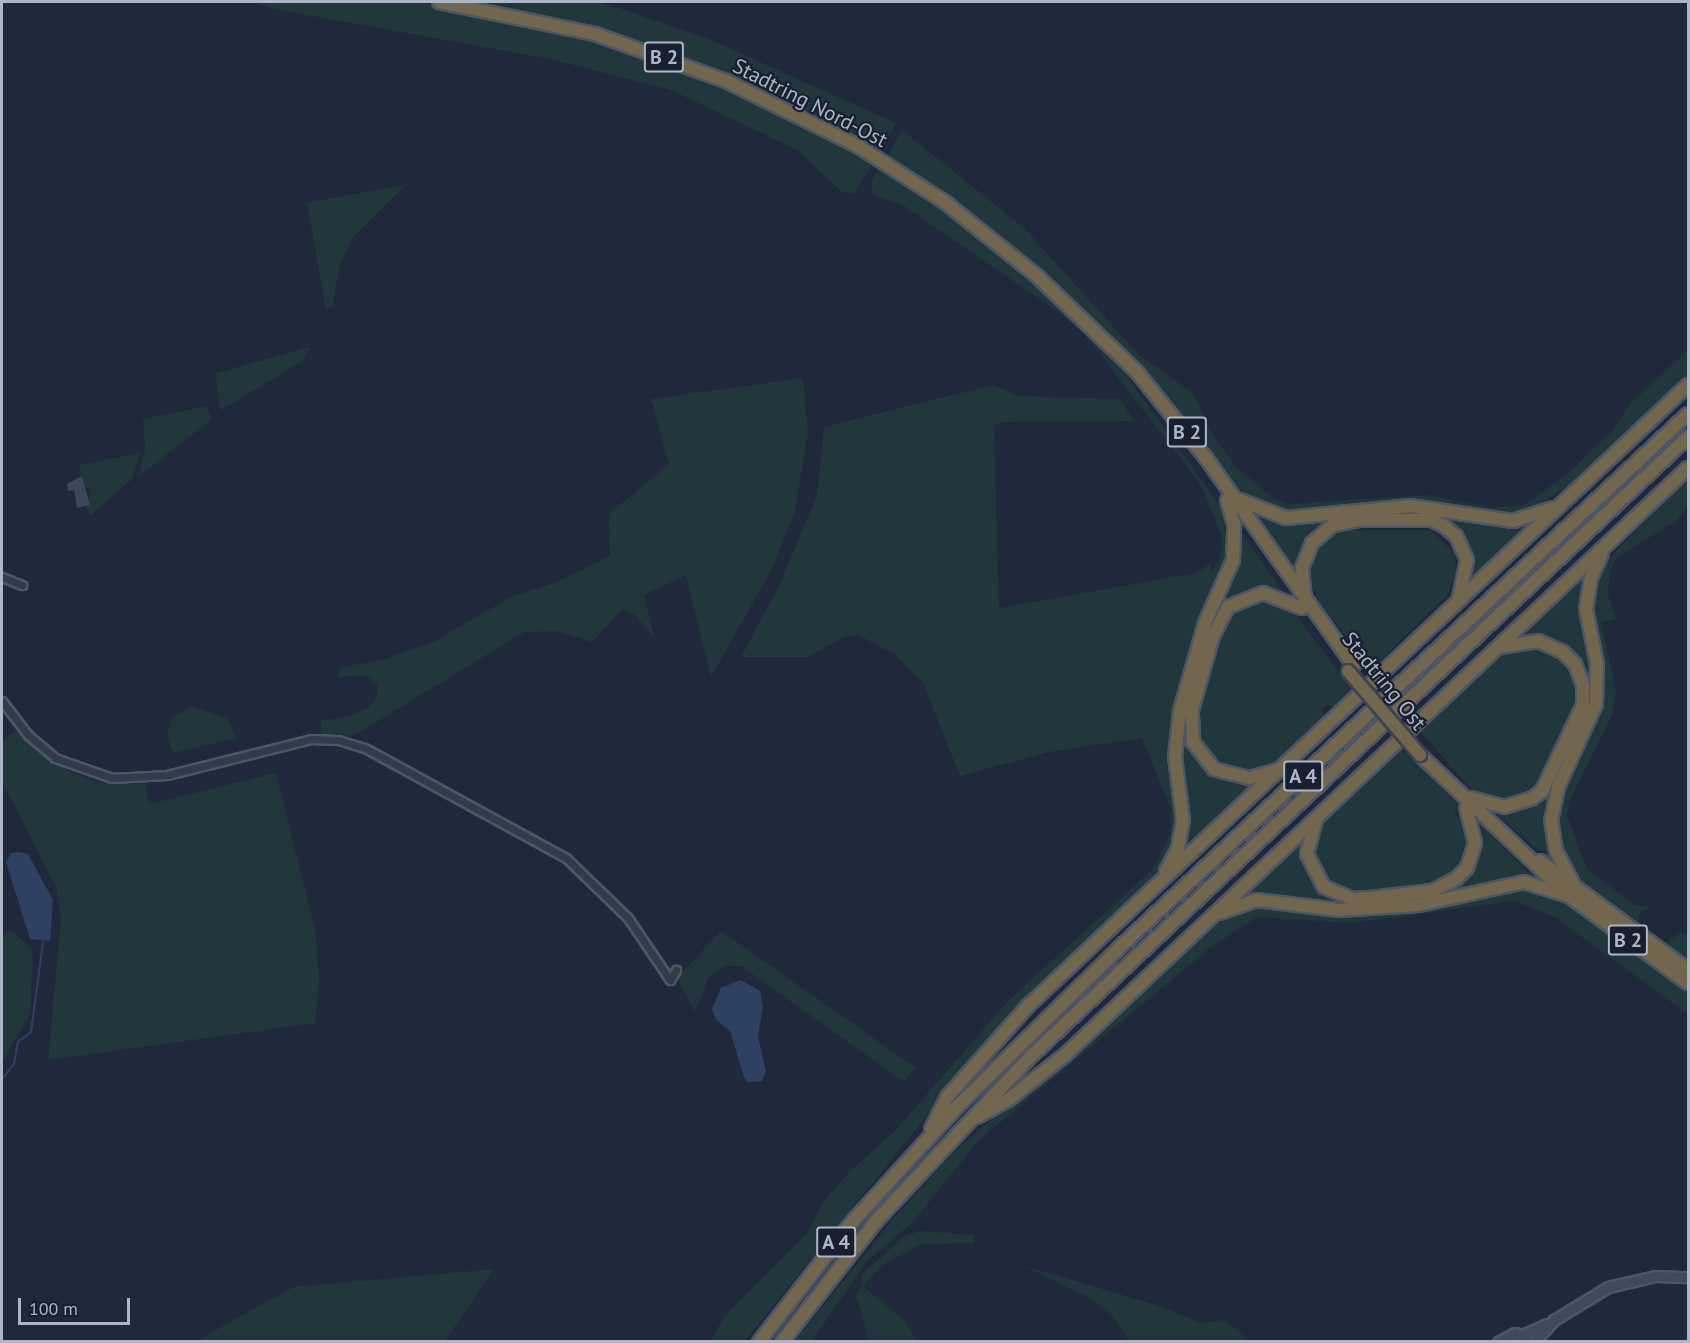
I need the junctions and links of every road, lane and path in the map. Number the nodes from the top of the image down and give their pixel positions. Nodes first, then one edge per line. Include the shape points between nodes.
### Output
1 (439, 2) edge
2 (1689, 386) edge
3 (1689, 414) edge
4 (1689, 437) edge
5 (1689, 468) edge
6 (1230, 498) junction
7 (1567, 500) junction
8 (1607, 544) junction
9 (2, 577) edge
10 (22, 585) dead end
11 (1304, 605) junction
12 (1455, 605) junction
13 (1495, 650) junction
14 (2, 701) edge
15 (1283, 766) junction
16 (1467, 799) junction
17 (1320, 813) junction
18 (1160, 881) junction
19 (1572, 892) junction
20 (1210, 917) junction
21 (676, 970) dead end
22 (1689, 970) edge
23 (1689, 983) edge
24 (966, 1124) junction
25 (923, 1144) junction
26 (1689, 1277) edge
27 (1554, 1320) junction
28 (1525, 1338) edge
29 (759, 1341) edge
30 (782, 1341) edge
31 (1498, 1341) edge
32 (1534, 1341) edge

1 - 6 highway, Stadtring Nord-Ost / B 2 via 518,16 635,47 726,81 811,120 955,210 1037,276 1109,346
2 - 7 highway
3 - 25 highway, A 4 via 1118,950
4 - 24 highway, A 4 via 1028,1059
5 - 8 highway
6 - 7 highway via 1286,518 1410,506 1497,521 1543,513
6 - 11 highway, B 2
6 - 18 highway via 1233,560 1205,623 1179,711 1175,757 1181,834
7 - 12 highway
8 - 13 highway
8 - 19 highway via 1587,595 1599,687 1596,704 1558,787 1551,821 1556,851
9 - 10 street
11 - 12 highway via 1305,556 1328,528 1359,520 1432,520 1456,537 1467,560 1464,588
11 - 15 highway via 1263,593 1228,607 1213,636 1192,710 1193,742 1214,769 1249,778
11 - 16 highway, Stadtring Ost / B 2, bridge via 1351,669
12 - 15 highway
13 - 16 highway via 1524,641 1563,652 1575,664 1583,685 1583,705 1542,791 1531,799 1504,807
13 - 17 highway
14 - 21 street via 28,735 66,764 100,776 134,779 167,775 311,740 338,740 365,748 566,858 628,918 670,980
15 - 18 highway
16 - 17 highway via 1475,830 1467,868 1444,887 1379,897 1337,895 1314,874 1308,842
16 - 19 highway, Stadtring Ost / B 2
17 - 20 highway
18 - 25 highway via 974,1064 948,1096
19 - 20 highway via 1524,882 1428,904 1356,910 1257,900
19 - 22 highway, Stadtring Ost / B 2
19 - 23 highway, Stadtring Ost / B 2
20 - 24 highway via 1065,1055 1008,1100
24 - 30 highway, A 4 via 877,1220
25 - 29 highway, A 4 via 853,1221
26 - 27 main road via 1654,1276 1608,1287
27 - 28 main road
27 - 32 main road
28 - 31 main road via 1509,1334

